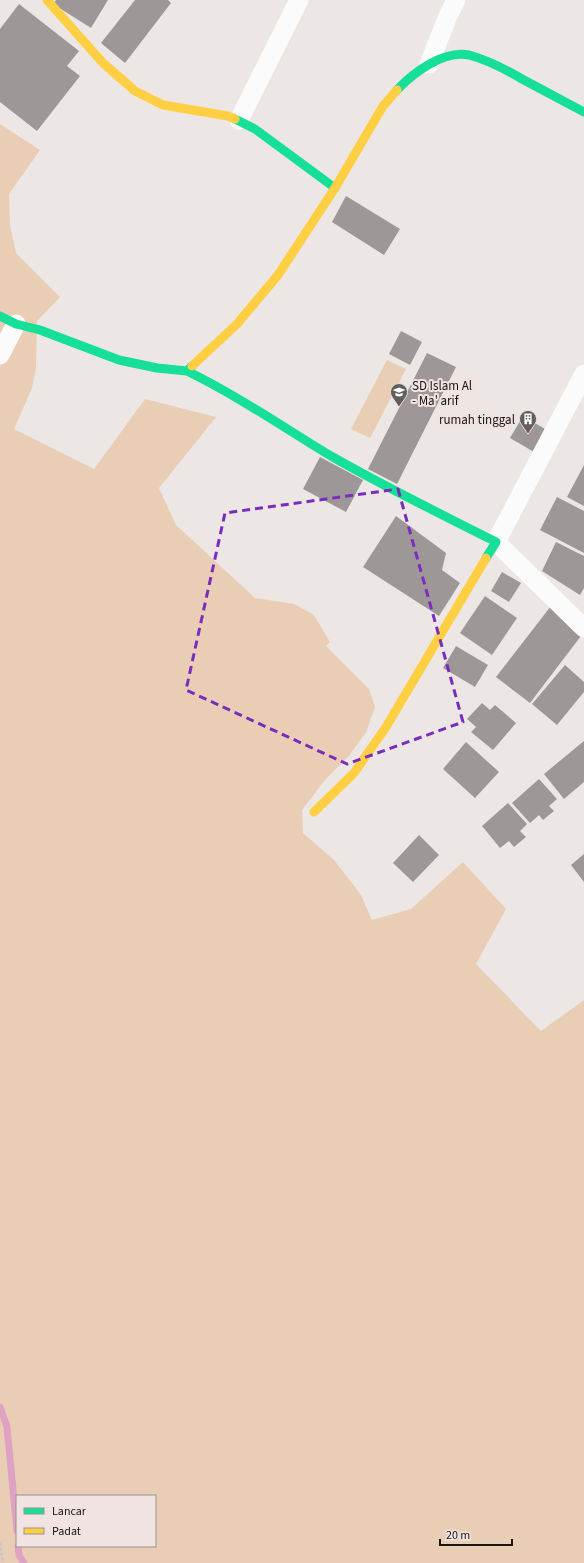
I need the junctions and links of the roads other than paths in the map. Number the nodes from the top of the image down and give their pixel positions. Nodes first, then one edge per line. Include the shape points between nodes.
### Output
1 (47, 0) edge
2 (299, 0) edge
3 (456, 0) edge
4 (429, 64) junction
5 (584, 112) edge
6 (240, 120) junction
7 (335, 188) junction
8 (8, 320) edge
9 (0, 355) edge
10 (187, 371) junction
11 (584, 374) edge
12 (496, 542) junction
13 (584, 628) edge
14 (314, 812) dead end

1 - 6 street via 103,63 135,91 163,105
2 - 6 street
3 - 4 street
4 - 5 street via 450,56 467,55 491,62
4 - 7 street via 407,79 383,106
6 - 7 street
7 - 10 street via 278,275 236,324
8 - 9 street
8 - 10 street via 119,360
10 - 12 street via 220,387 332,456
11 - 12 street
12 - 13 street
12 - 14 street via 386,727 354,774

